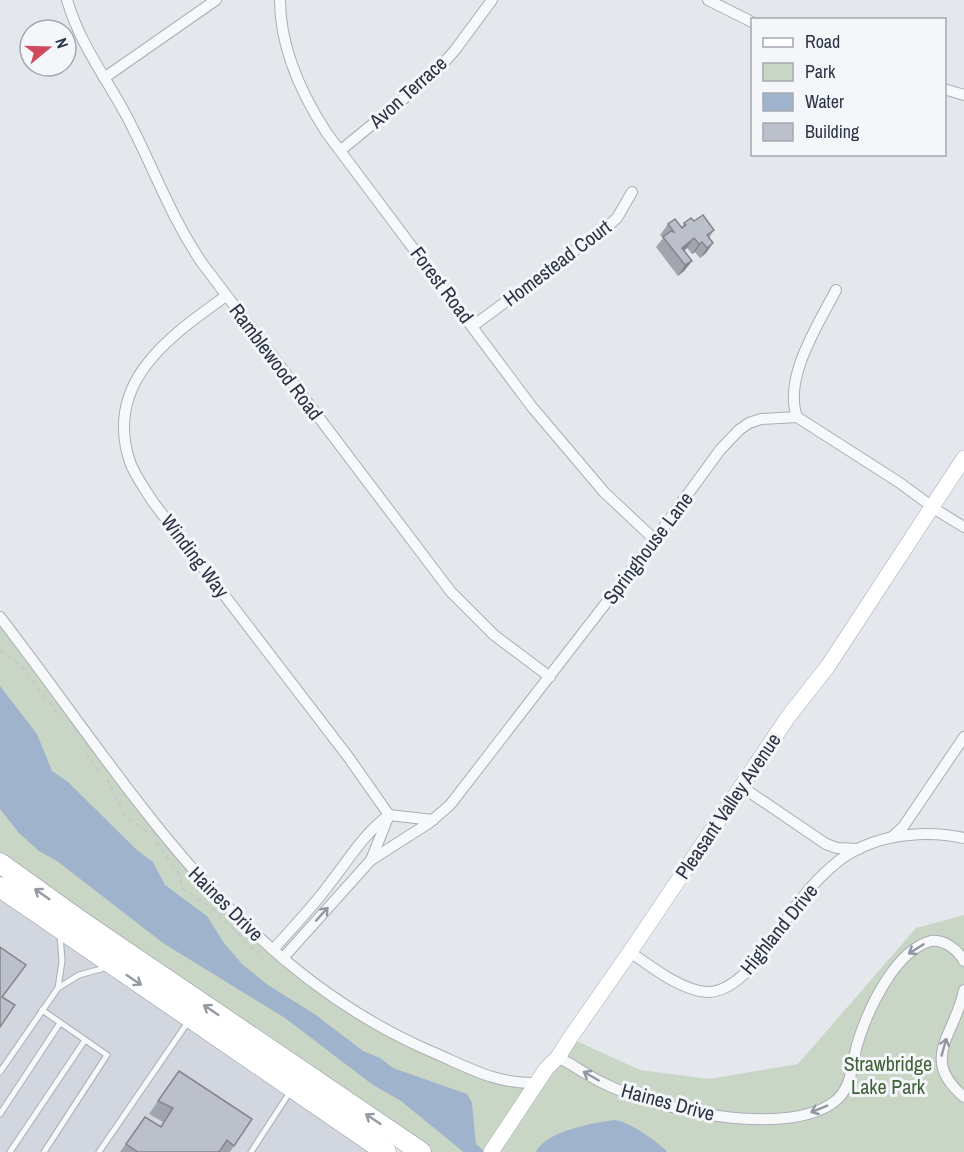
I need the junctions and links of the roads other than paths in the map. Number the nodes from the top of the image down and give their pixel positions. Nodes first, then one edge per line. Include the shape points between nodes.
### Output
1 (68, 0) edge
2 (216, 0) edge
3 (280, 0) edge
4 (492, 0) edge
5 (708, 0) edge
6 (751, 21) edge
7 (105, 78) junction
8 (946, 89) edge
9 (964, 95) edge
10 (341, 150) junction
11 (632, 192) dead end
12 (836, 290) dead end
13 (226, 296) junction
14 (472, 326) junction
15 (796, 417) junction
16 (964, 458) edge
17 (932, 507) junction
18 (964, 527) edge
19 (655, 540) junction
20 (0, 616) edge
21 (550, 677) junction
22 (964, 737) edge
23 (742, 787) junction
24 (389, 815) junction
25 (433, 820) junction
26 (892, 837) junction
27 (964, 838) edge
28 (859, 849) junction
29 (371, 860) junction
30 (0, 863) edge
31 (0, 887) edge
32 (59, 929) junction
33 (273, 950) junction
34 (630, 952) junction
35 (283, 958) junction
36 (964, 961) edge
37 (113, 966) junction
38 (58, 988) junction
39 (964, 990) edge
40 (42, 1011) junction
41 (190, 1019) junction
42 (60, 1023) junction
43 (85, 1040) junction
44 (558, 1057) junction
45 (0, 1072) edge
46 (537, 1083) junction
47 (293, 1089) junction
48 (964, 1097) edge
49 (0, 1114) edge
50 (10, 1152) edge
51 (44, 1152) edge
52 (99, 1152) edge
53 (250, 1152) edge
54 (386, 1152) edge
55 (421, 1152) edge
56 (491, 1152) edge

1 - 7 street, Ramblewood Road via 84,44
2 - 7 street
3 - 10 street, Forest Road via 286,43 298,80 316,116
4 - 10 street, Avon Terrace via 434,74
5 - 6 street
7 - 13 street, Ramblewood Road via 174,218
8 - 9 street
10 - 14 street, Forest Road
11 - 14 street, Homestead Court via 617,218
12 - 15 street via 798,372 792,398
13 - 21 street, Ramblewood Road via 451,592 494,635
13 - 24 street, Winding Way via 156,351 140,371 126,407 125,435 131,463 153,502
14 - 19 street, Forest Road via 582,467
15 - 17 street
15 - 19 street, Springhouse Lane via 760,418 739,430
16 - 17 street, Pleasant Valley Avenue
17 - 18 street
17 - 23 street, Pleasant Valley Avenue via 828,666 788,717
19 - 21 street, Springhouse Lane
20 - 33 street, Haines Drive via 190,868
21 - 25 street, Springhouse Lane via 459,795
22 - 26 street via 903,827
23 - 28 street via 826,844
23 - 34 street, Pleasant Valley Avenue
24 - 25 street
24 - 29 street, Springhouse Lane
24 - 33 street via 366,837
25 - 29 street, Springhouse Lane
26 - 27 street, Highland Drive via 927,833
26 - 28 street, Highland Drive
28 - 34 street, Highland Drive via 842,858 813,886 750,967 720,990 695,989
35 -> 29 street, Springhouse Lane
55 -> 30 highway
31 - 32 highway
32 - 37 highway
32 - 38 lane via 62,961
33 - 35 street, Haines Drive
34 - 44 street, Pleasant Valley Avenue
35 - 46 street, Haines Drive via 338,1002 389,1032 486,1077
36 -> 44 street, Haines Drive via 953,948 937,940 911,950 869,1011 846,1088 824,1109 805,1115 758,1118 686,1111 601,1082
37 - 38 lane via 79,975
37 -> 41 highway
38 - 40 lane
48 -> 39 street via 944,1076 941,1057
40 - 42 lane
40 - 45 lane
41 - 47 highway
41 - 52 lane
42 - 43 lane
42 - 49 lane
43 - 50 lane
43 - 51 lane via 107,1054
44 - 46 street, Pleasant Valley Avenue
46 - 56 street, Pleasant Valley Avenue
47 - 53 lane
47 - 54 highway

